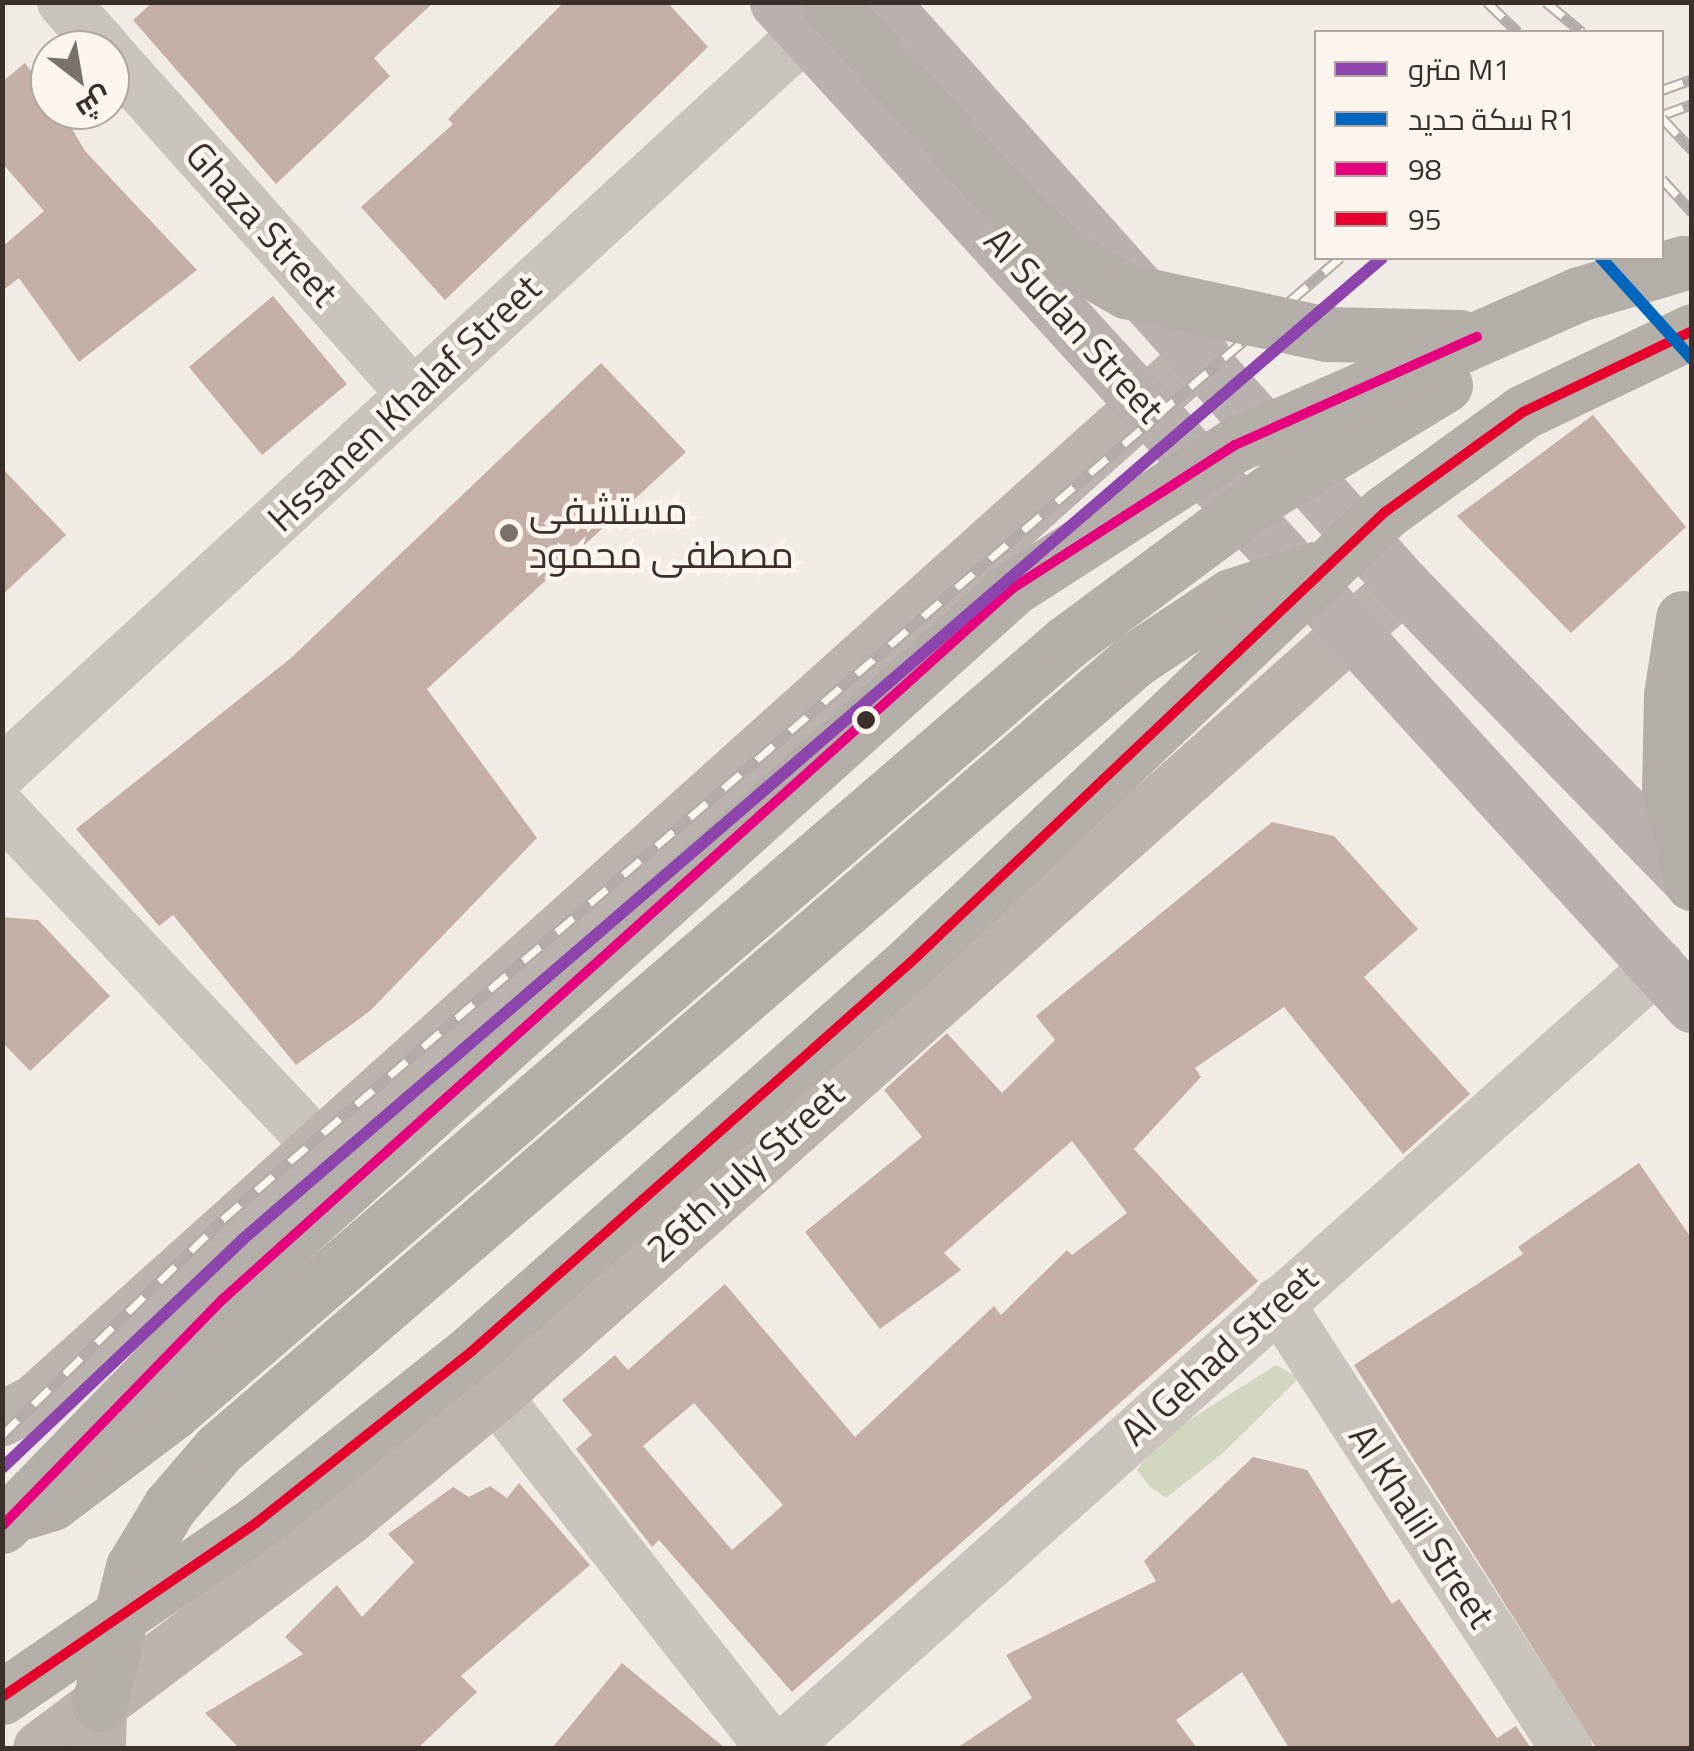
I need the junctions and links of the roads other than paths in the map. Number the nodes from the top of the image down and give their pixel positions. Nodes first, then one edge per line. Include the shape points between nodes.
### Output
1 (64, 2) edge
2 (881, 2) edge
3 (803, 13) edge
4 (89, 30) edge
5 (130, 77) edge
6 (1687, 262) edge
7 (1692, 331) edge
8 (1478, 337) junction
9 (1201, 354) junction
10 (413, 394) junction
11 (1147, 404) junction
12 (1325, 566) junction
13 (1403, 585) junction
14 (1692, 596) edge
15 (1350, 630) junction
16 (2, 772) edge
17 (2, 810) edge
18 (1692, 883) edge
19 (1675, 985) edge
20 (318, 1144) junction
21 (1278, 1303) junction
22 (495, 1395) junction
23 (2, 1418) edge
24 (2, 1522) edge
25 (2, 1697) edge
26 (98, 1726) edge
27 (40, 1748) edge
28 (772, 1748) edge
29 (783, 1748) edge
30 (1566, 1748) edge

1 - 4 street, Ghaza Street
2 - 9 main road, Al Sudan Street
3 - 8 highway, bridge via 1068,258 1126,291 1327,334
3 - 10 street, Hssanen Khalaf Street
3 - 11 main road, Al Sudan Street
5 - 10 street, Ghaza Street
6 - 8 highway, bridge via 1580,294
6 - 24 highway, bridge via 1338,445 1177,556 113,1458 52,1503
7 - 12 highway, bridge via 1467,445
8 - 24 highway, bridge via 1235,446 1014,588 223,1299
9 - 11 main road
9 - 13 main road, Al Sudan Street
10 - 16 street, Hssanen Khalaf Street
11 - 15 main road, Al Sudan Street
11 - 20 main road
12 - 25 highway, bridge via 910,962 472,1351 240,1534
12 - 26 highway, bridge via 1231,596 1136,659 219,1449 170,1506 133,1567
13 - 15 main road, 26th July Street
13 - 18 main road, Al Sudan Street
14 - 18 highway, bridge via 1670,695 1669,788
15 - 19 main road, Al Sudan Street
15 - 22 main road, 26th July Street
17 - 20 street
19 - 21 street, Al Gehad Street
20 - 23 main road via 34,1402
21 - 29 street, Al Gehad Street
21 - 30 street, Al Khalil Street
22 - 26 main road, 26th July Street
22 - 28 street
26 - 27 main road, 26th July Street

